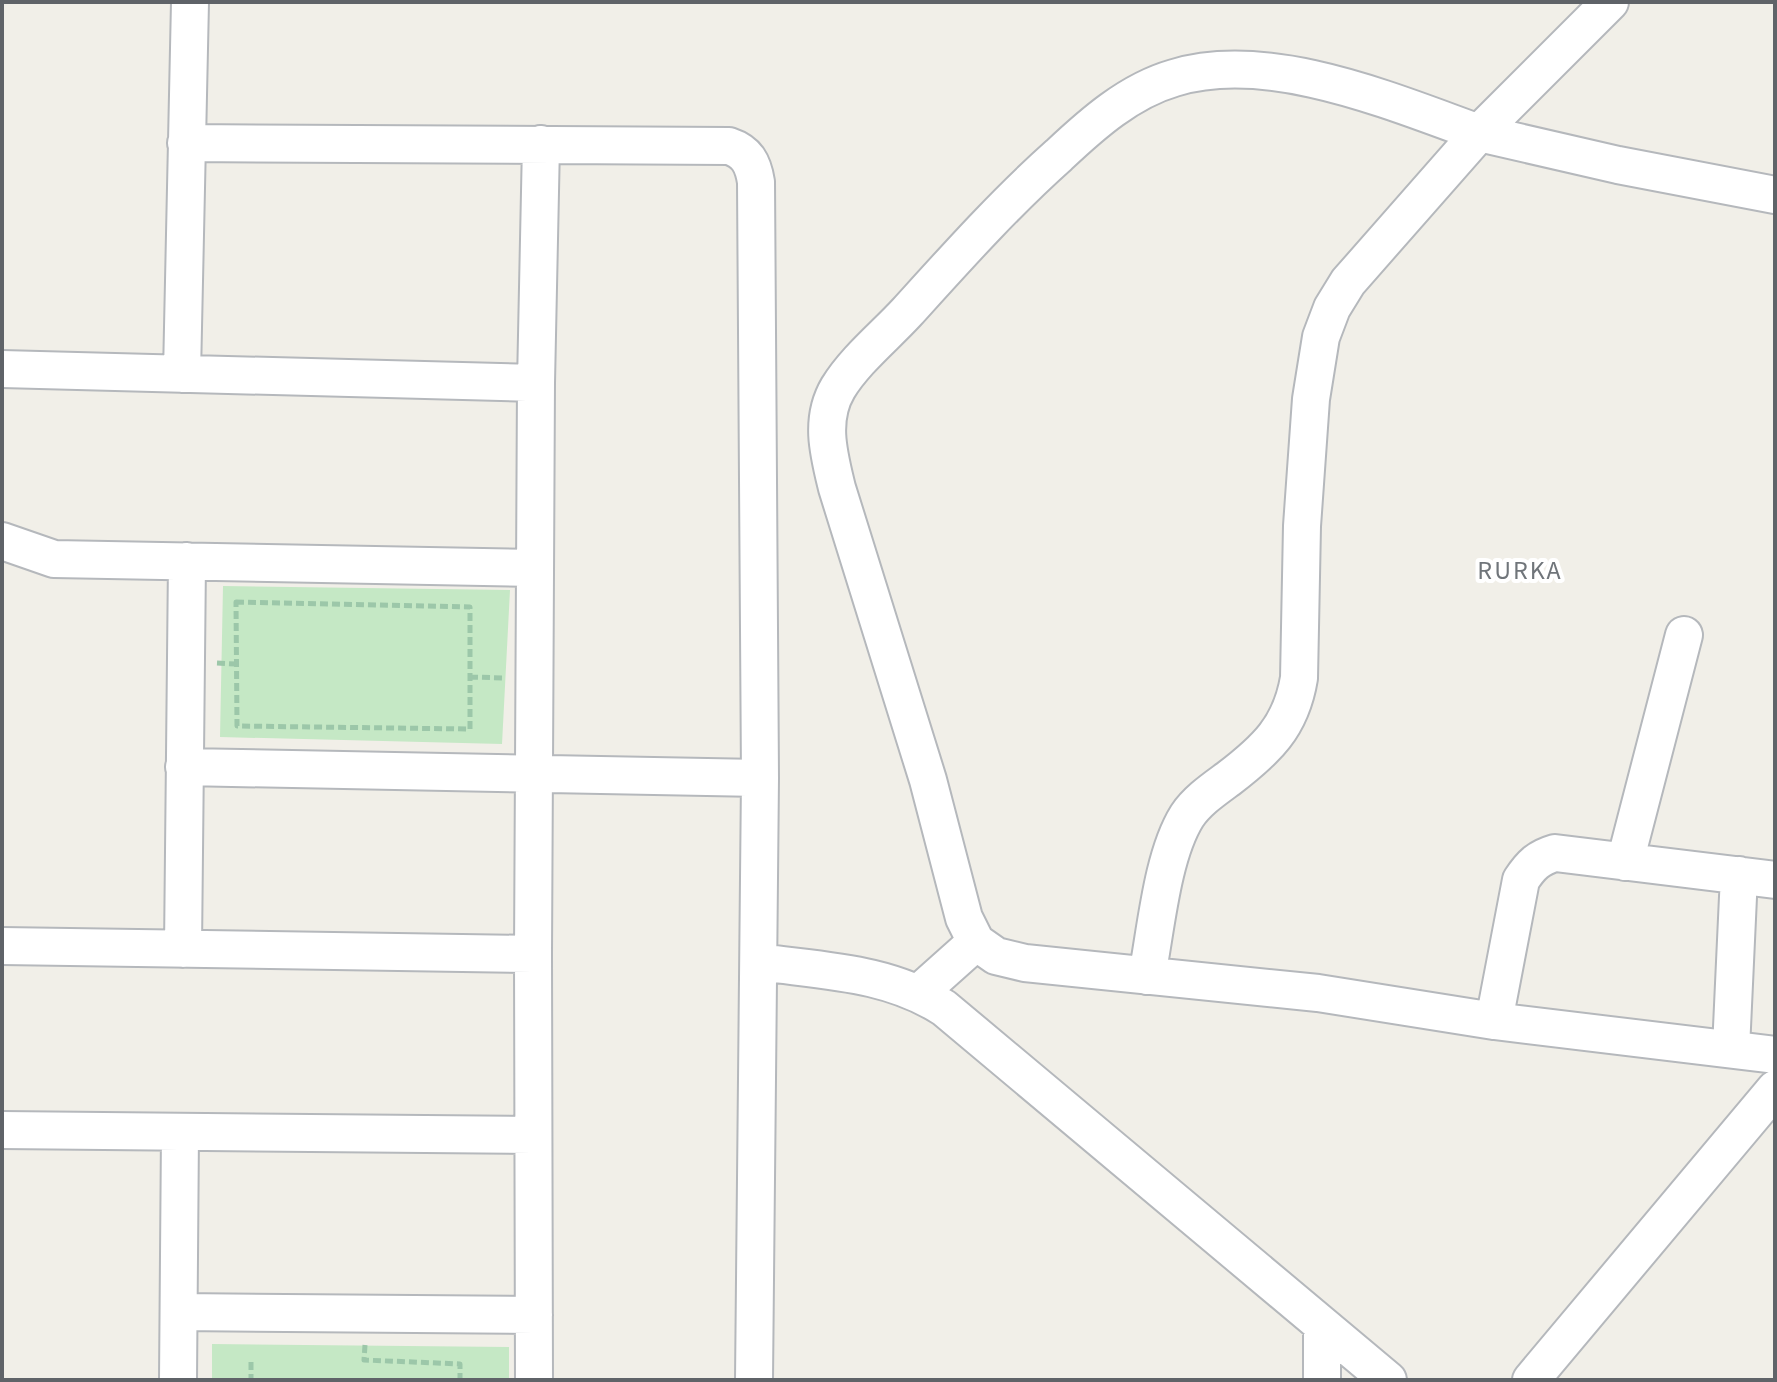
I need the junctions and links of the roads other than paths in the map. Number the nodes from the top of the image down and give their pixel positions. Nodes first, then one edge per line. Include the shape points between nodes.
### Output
1 (190, 2) edge
2 (1610, 2) edge
3 (1479, 133) junction
4 (186, 143) junction
5 (541, 144) junction
6 (1775, 195) edge
7 (2, 369) edge
8 (182, 374) junction
9 (536, 383) junction
10 (2, 541) edge
11 (187, 561) junction
12 (535, 568) junction
13 (1684, 635) dead end
14 (184, 767) junction
15 (535, 774) junction
16 (760, 778) junction
17 (1625, 862) junction
18 (1739, 875) junction
19 (1775, 880) edge
20 (976, 942) junction
21 (2, 946) edge
22 (183, 949) junction
23 (533, 954) junction
24 (759, 962) junction
25 (1147, 976) junction
26 (920, 992) junction
27 (1494, 1021) junction
28 (1731, 1049) junction
29 (1775, 1055) edge
30 (1775, 1089) edge
31 (2, 1130) edge
32 (180, 1132) junction
33 (532, 1135) junction
34 (179, 1312) junction
35 (534, 1315) junction
36 (1322, 1325) junction
37 (178, 1380) edge
38 (534, 1380) edge
39 (754, 1380) edge
40 (1322, 1380) edge
41 (1388, 1380) edge
42 (1531, 1380) edge

1 - 4 street
2 - 3 street
3 - 6 street
3 - 20 street via 1304,77 1243,68 1175,78 1131,97 1011,198 838,389 827,416 837,488 924,766 964,918
3 - 25 street via 1348,282 1332,308 1321,337 1311,399 1295,700 1285,724 1265,749 1201,800 1178,831
4 - 5 street
4 - 8 street
5 - 9 street
5 - 16 street via 729,146 742,150 753,166
7 - 8 street
8 - 9 street
9 - 12 street
10 - 11 street via 54,559
11 - 12 street
11 - 14 street
12 - 15 street
13 - 17 street
14 - 15 street
14 - 22 street
15 - 16 street
15 - 23 street
16 - 24 street
17 - 18 street
17 - 27 street via 1555,853 1530,866 1521,880
18 - 19 street
18 - 28 street
20 - 25 street via 996,956 1025,963
20 - 26 street
21 - 22 street
22 - 23 street
23 - 33 street
24 - 26 street via 875,978
24 - 39 street
25 - 27 street via 1318,993
26 - 36 street
27 - 28 street
28 - 29 street
30 - 42 street
31 - 32 street
32 - 33 street
32 - 34 street
33 - 35 street
34 - 35 street
34 - 37 street
35 - 38 street
36 - 40 street
36 - 41 street

